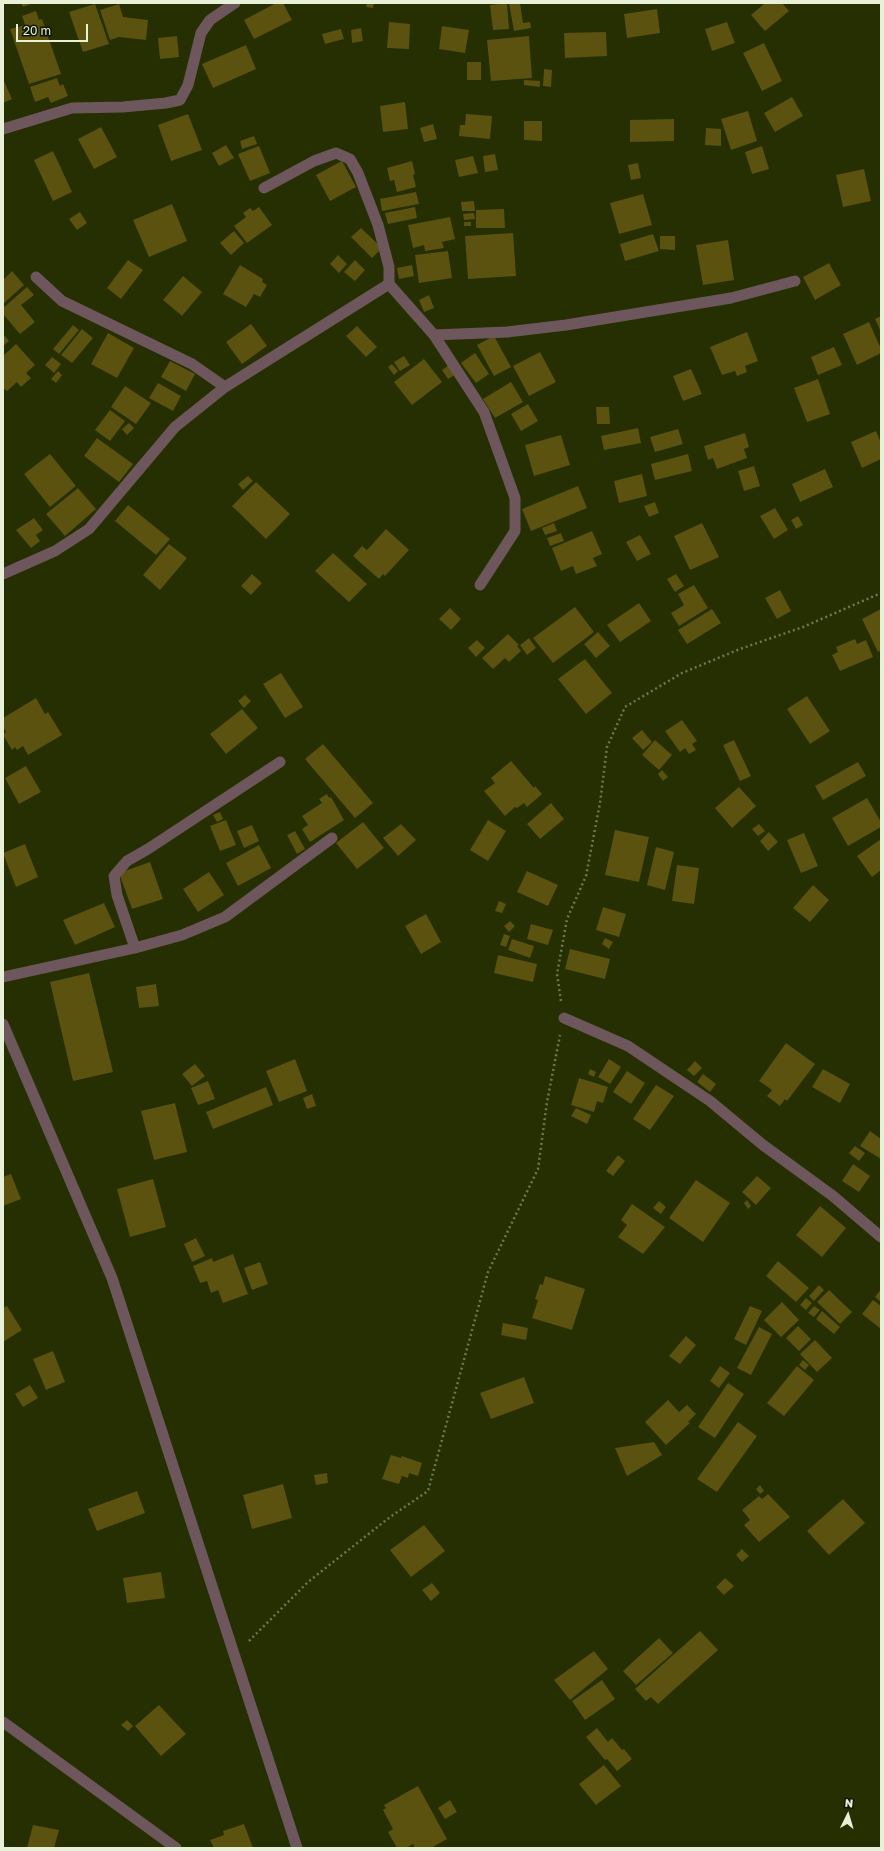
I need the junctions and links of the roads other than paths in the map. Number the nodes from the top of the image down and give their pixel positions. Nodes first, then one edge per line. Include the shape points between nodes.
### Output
1 (235, 3) edge
2 (3, 129) edge
3 (264, 188) dead end
4 (36, 277) dead end
5 (795, 282) dead end
6 (389, 284) junction
7 (434, 335) junction
8 (225, 387) junction
9 (3, 574) edge
10 (480, 585) dead end
11 (280, 762) dead end
12 (332, 838) dead end
13 (135, 948) junction
14 (3, 977) edge
15 (564, 1018) road end
16 (3, 1024) edge
17 (881, 1237) edge
18 (3, 1722) edge
19 (176, 1848) edge
20 (297, 1848) edge

1 - 2 street via 210,20 201,33 188,85 180,100 123,107 72,108
3 - 6 street via 314,161 336,153 350,159 378,225 389,267
4 - 8 street via 62,302 192,364
5 - 7 street via 731,298 566,325 506,332
6 - 7 street
6 - 8 street
7 - 10 street via 484,412 515,498 515,531
8 - 9 street via 175,427 89,528 55,551
11 - 13 street via 127,861 114,876 117,895
12 - 13 street via 225,917 182,935
13 - 14 street
15 - 17 street via 628,1046 710,1101 763,1145 833,1196
16 - 20 street via 112,1278
18 - 19 street

